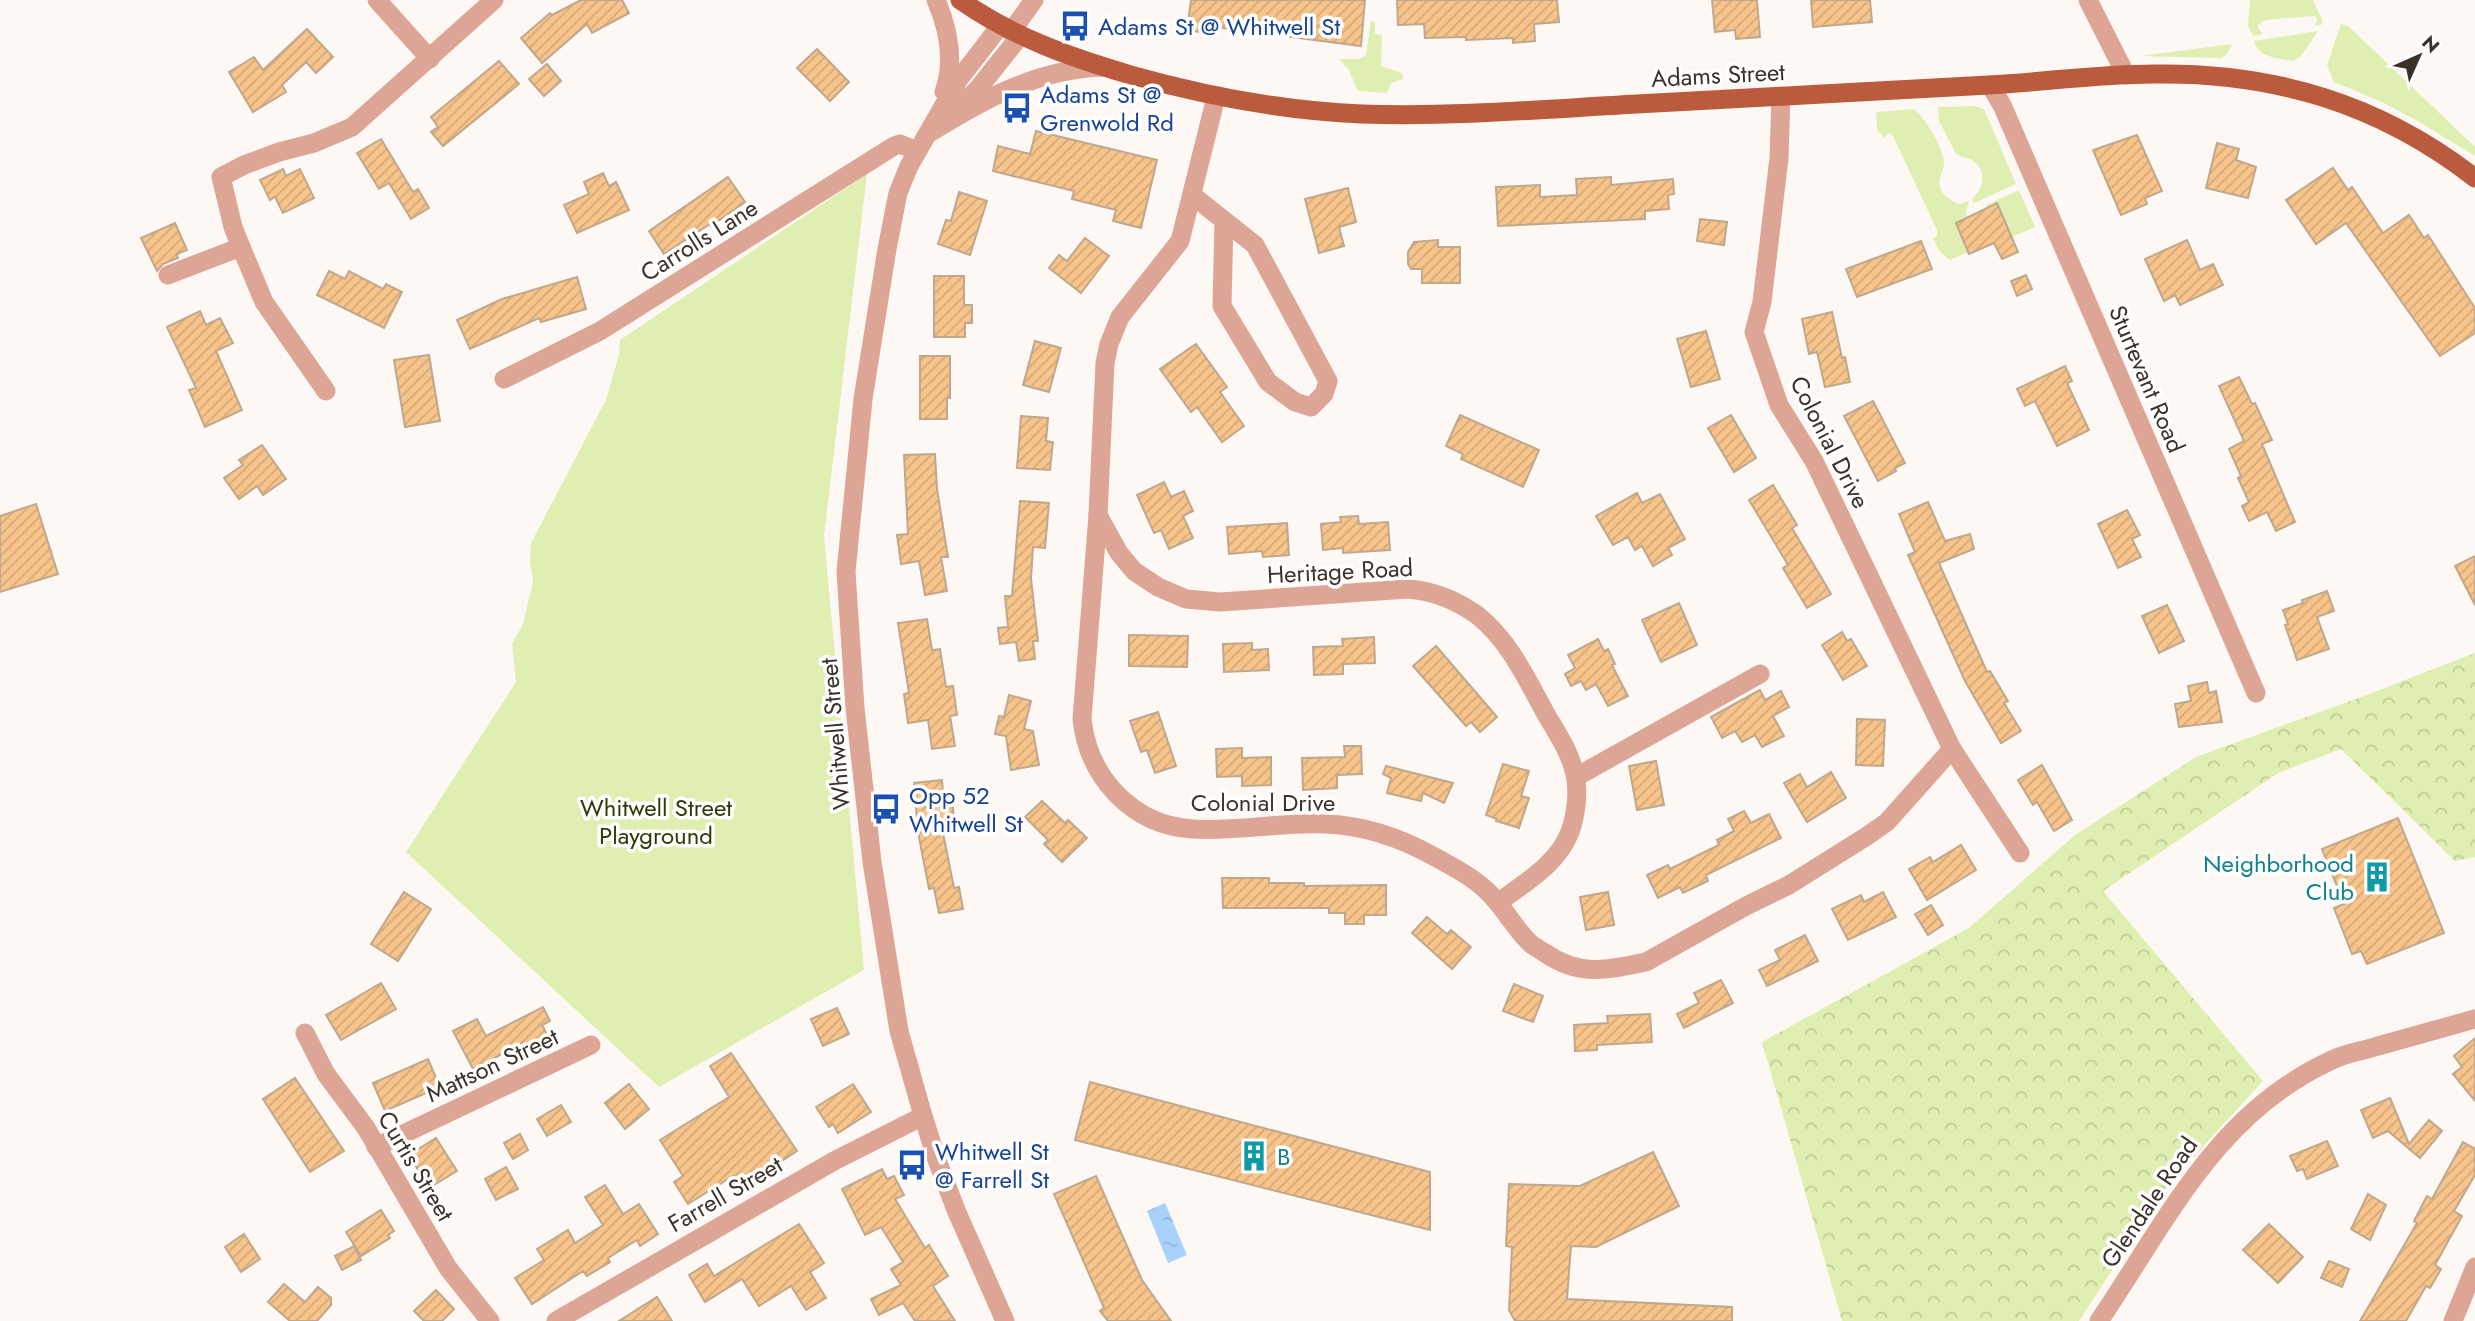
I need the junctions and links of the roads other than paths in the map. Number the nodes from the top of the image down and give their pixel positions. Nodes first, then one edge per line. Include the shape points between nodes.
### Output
1 (377, 0) edge
2 (494, 0) edge
3 (936, 0) edge
4 (960, 0) edge
5 (1034, 0) edge
6 (2088, 0) edge
7 (1011, 31) junction
8 (430, 59) junction
9 (1103, 67) junction
10 (2126, 75) junction
11 (1990, 85) junction
12 (1216, 96) junction
13 (1781, 96) junction
14 (930, 133) junction
15 (917, 151) junction
16 (2475, 178) edge
17 (1192, 195) junction
18 (1224, 221) junction
19 (241, 247) junction
20 (168, 275) dead end
21 (504, 379) dead end
22 (326, 391) dead end
23 (1098, 514) junction
24 (1760, 674) dead end
25 (2256, 693) dead end
26 (1952, 749) junction
27 (1576, 777) junction
28 (2021, 853) dead end
29 (1498, 903) junction
30 (2475, 1019) edge
31 (305, 1033) dead end
32 (591, 1045) dead end
33 (923, 1116) junction
34 (376, 1147) junction
35 (2475, 1267) edge
36 (489, 1321) edge
37 (556, 1321) edge
38 (1005, 1321) edge
39 (2099, 1321) edge
40 (2453, 1321) edge

1 - 8 street
2 - 8 street
3 - 14 street via 946,27 950,67
4 - 7 main road, Adams Street
5 - 7 street, Whitwell Street
6 - 10 street
7 - 9 main road, Adams Street
7 - 14 street, Whitwell Street via 977,90
8 - 19 street via 352,127 221,177
9 - 12 main road, Adams Street
9 - 14 street via 1022,83 985,99
10 - 11 main road, Adams Street
10 - 16 main road, Adams Street via 2192,74 2283,85 2337,101 2398,129
11 - 13 main road, Adams Street
11 - 25 street, Sturtevant Road
12 - 13 main road, Adams Street via 1318,111 1426,114
12 - 17 street, Colonial Drive
13 - 26 street, Colonial Drive via 1778,171 1754,332 1779,405 1814,461
14 - 15 street, Whitwell Street
15 - 21 street, Carrolls Lane via 894,146 600,331
15 - 33 street, Whitwell Street via 898,193 887,249 863,399 846,572 872,862 899,1031
17 - 18 street
17 - 23 street, Colonial Drive via 1180,241 1120,317 1109,344 1102,385
18 - 18 street via 1222,306 1268,382 1295,402 1311,407 1324,394 1328,381 1255,245
19 - 20 street
19 - 22 street via 264,302
23 - 27 street, Heritage Road via 1134,571 1186,599 1220,601 1408,589 1464,606 1492,629 1516,659
23 - 29 street, Colonial Drive via 1082,719 1091,757 1116,796 1145,815 1190,829 1322,824 1367,830 1418,848 1474,881
24 - 27 street
26 - 28 street, Colonial Drive
26 - 29 street, Colonial Drive via 1877,829 1800,879 1646,962 1587,971 1559,962 1528,942
27 - 29 street, Heritage Road via 1574,817 1563,847 1546,867
30 - 39 street, Glendale Road via 2334,1059 2280,1090 2246,1117 2180,1194
31 - 34 street, Curtis Street
32 - 34 street, Mattson Street
33 - 37 street, Farrell Street via 834,1161
33 - 38 street, Whitwell Street via 956,1210
34 - 36 street, Curtis Street via 448,1268
35 - 40 street

